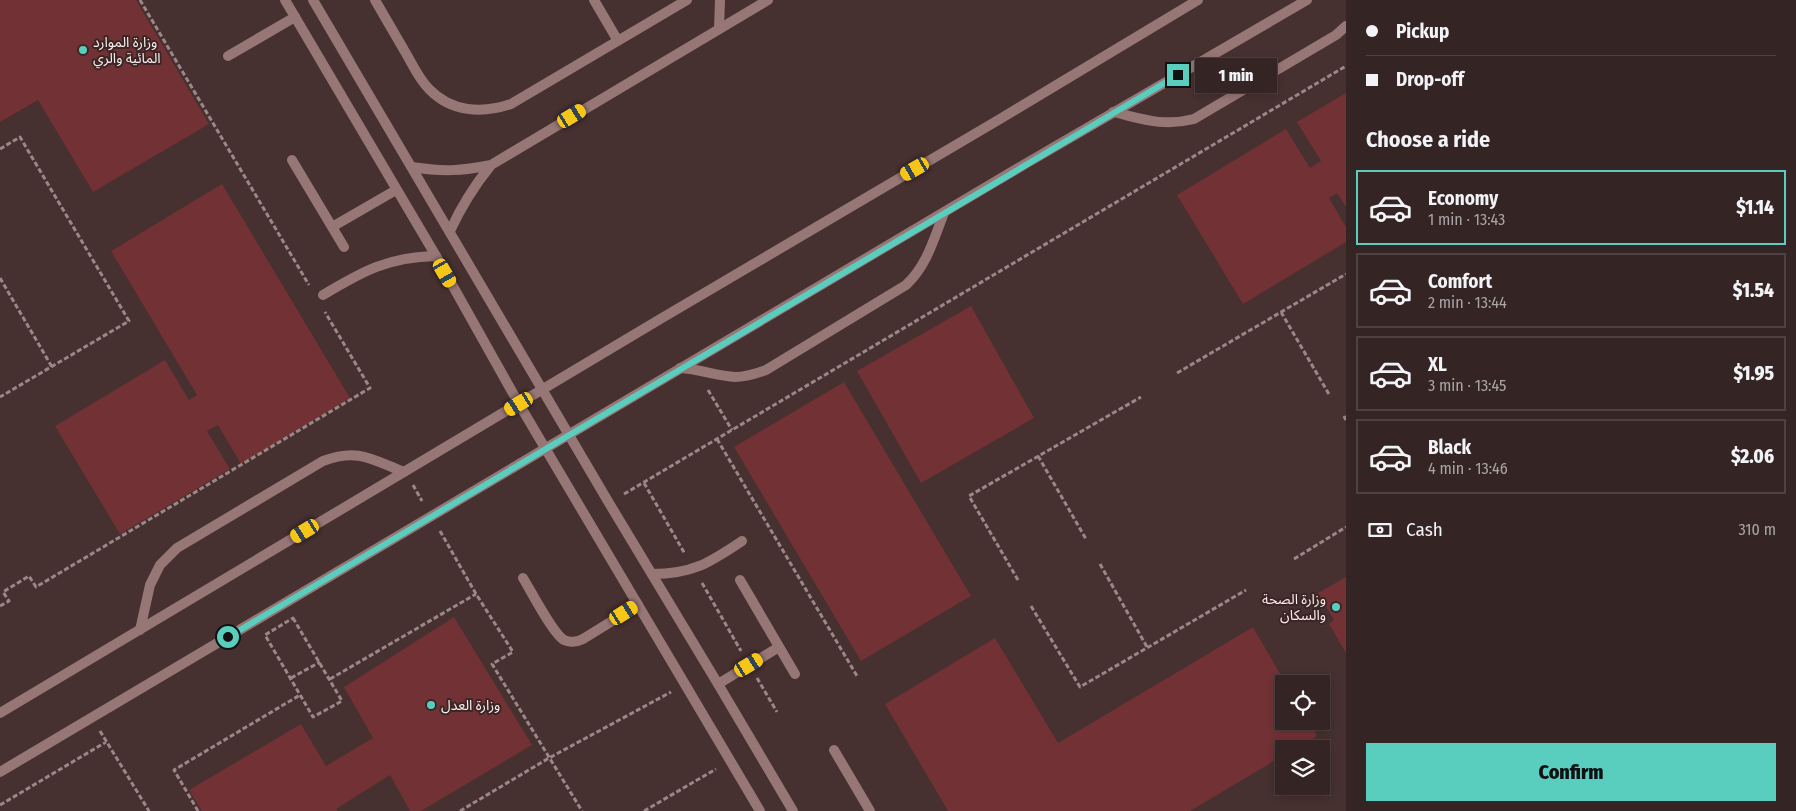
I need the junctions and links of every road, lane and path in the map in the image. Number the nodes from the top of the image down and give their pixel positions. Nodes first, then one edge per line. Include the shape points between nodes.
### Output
1 (140, 0) edge
2 (285, 0) edge
3 (313, 0) edge
4 (375, 0) edge
5 (594, 0) edge
6 (687, 0) edge
7 (720, 0) edge
8 (768, 0) edge
9 (1198, 0) edge
10 (1307, 0) edge
11 (295, 17) junction
12 (1346, 26) edge
13 (719, 29) junction
14 (618, 41) junction
15 (228, 56) dead end
16 (1346, 66) edge
17 (1113, 112) junction
18 (0, 150) edge
19 (292, 160) dead end
20 (491, 165) junction
21 (412, 167) junction
22 (396, 190) junction
23 (944, 213) junction
24 (332, 227) junction
25 (450, 232) junction
26 (344, 247) dead end
27 (436, 256) junction
28 (1346, 274) edge
29 (0, 278) edge
30 (310, 287) dead end
31 (322, 300) joint
32 (1281, 312) junction
33 (52, 367) junction
34 (680, 368) junction
35 (694, 369) junction
36 (1177, 373) dead end
37 (543, 390) junction
38 (1330, 396) dead end
39 (1140, 397) dead end
40 (0, 398) edge
41 (519, 404) junction
42 (732, 430) junction
43 (569, 434) junction
44 (718, 439) junction
45 (546, 448) junction
46 (1038, 456) junction
47 (404, 472) junction
48 (420, 479) dead end
49 (644, 483) junction
50 (609, 503) junction
51 (431, 516) junction
52 (1346, 527) edge
53 (1086, 539) dead end
54 (742, 541) dead end
55 (1294, 559) dead end
56 (1100, 564) dead end
57 (694, 569) junction
58 (652, 574) junction
59 (523, 578) dead end
60 (740, 580) dead end
61 (1018, 580) dead end
62 (1246, 590) dead end
63 (476, 594) junction
64 (638, 605) junction
65 (0, 606) edge
66 (1030, 606) dead end
67 (140, 630) junction
68 (779, 647) junction
69 (1147, 648) junction
70 (320, 662) junction
71 (749, 665) junction
72 (795, 674) dead end
73 (858, 676) dead end
74 (291, 678) junction
75 (330, 679) junction
76 (684, 684) junction
77 (718, 684) junction
78 (300, 695) junction
79 (777, 712) dead end
80 (0, 713) edge
81 (92, 717) junction
82 (106, 742) junction
83 (834, 750) dead end
84 (549, 758) junction
85 (730, 761) junction
86 (0, 772) edge
87 (0, 805) edge
88 (868, 810) edge
89 (149, 811) edge
90 (198, 811) edge
91 (460, 811) edge
92 (582, 811) edge
93 (644, 811) edge
94 (760, 811) edge
95 (793, 811) edge

1 - 30 path
2 - 11 street
3 - 21 street
4 - 14 street via 429,89 441,99 469,110 498,109 511,104
5 - 14 street
6 - 14 street
7 - 13 street
8 - 13 street
9 - 37 street
10 - 17 street
11 - 15 street
11 - 22 street
12 - 17 street via 1194,119 1160,123
13 - 20 street
16 - 42 path
17 - 23 street
18 - 33 path via 20,138 129,321
19 - 24 street
20 - 21 street via 438,172
20 - 25 street via 461,207
21 - 25 street
22 - 24 street
22 - 27 street
23 - 34 street
23 - 35 street via 923,265 906,285 766,370 734,377
24 - 26 street
25 - 37 street
27 - 31 street via 379,265 361,273
27 - 41 street
28 - 32 path
29 - 33 path
31 - 65 path via 370,388 36,587 29,576 3,592 9,601
32 - 36 path
32 - 38 path
33 - 40 path
34 - 35 street
34 - 43 street
35 - 42 path
37 - 41 street
37 - 43 street
39 - 46 path
41 - 45 street
41 - 47 street
42 - 44 path
43 - 45 street
43 - 50 street
44 - 49 path
44 - 73 path
45 - 51 street
45 - 64 street
46 - 53 path
46 - 61 path via 968,496
47 - 67 street
47 - 67 street via 357,454 339,455 323,461 177,548 160,565 150,585
48 - 51 path via 412,484
49 - 50 path
49 - 57 path
50 - 58 street
51 - 63 path
51 - 81 street
52 - 55 path
54 - 57 street
56 - 69 path
57 - 58 street
57 - 71 path
58 - 77 street
59 - 64 street via 558,635 569,642 583,639
60 - 68 street
62 - 69 path
63 - 75 path
63 - 84 path via 513,652 492,664
64 - 76 street
66 - 69 path via 1080,687
67 - 80 street
68 - 71 street
68 - 72 street
70 - 74 path
70 - 74 path via 294,618 265,634
70 - 75 path
71 - 77 street
71 - 79 path
74 - 78 path
75 - 78 path via 342,701 313,717
76 - 84 path
76 - 85 street
77 - 95 street
78 - 90 path via 174,770
81 - 82 path
81 - 86 street
82 - 87 path
82 - 89 path
83 - 88 street
84 - 91 path
84 - 92 path
85 - 93 path
85 - 94 street

